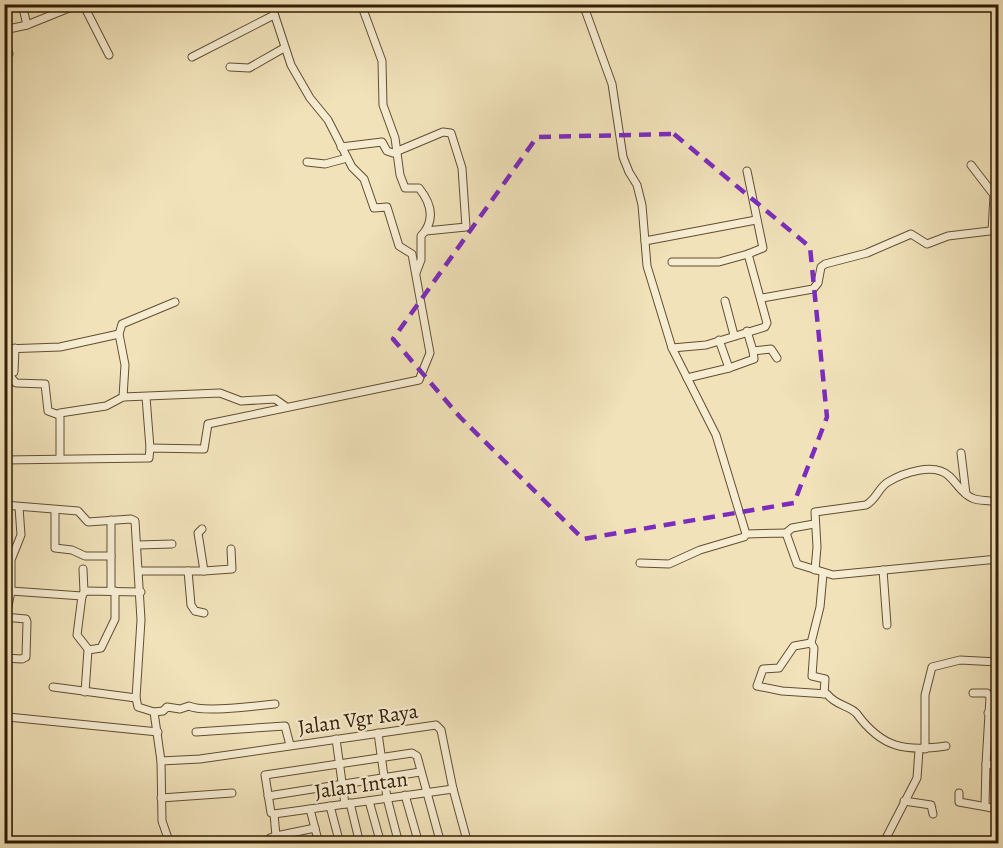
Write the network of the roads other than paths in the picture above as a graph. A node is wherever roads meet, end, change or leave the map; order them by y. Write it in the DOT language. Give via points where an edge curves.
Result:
graph roads {
  1 [pos="22,4"];
  2 [pos="81,4"];
  3 [pos="271,4"];
  4 [pos="361,4"];
  5 [pos="583,4"];
  6 [pos="274,15"];
  7 [pos="27,25"];
  8 [pos="4,31"];
  9 [pos="284,48"];
  10 [pos="109,55"];
  11 [pos="4,57"];
  12 [pos="192,57"];
  13 [pos="230,67"];
  14 [pos="341,147"];
  15 [pos="396,152"];
  16 [pos="347,158"];
  17 [pos="307,162"];
  18 [pos="971,165"];
  19 [pos="747,171"];
  20 [pos="756,220"];
  21 [pos="996,230"];
  22 [pos="426,231"];
  23 [pos="645,241"];
  24 [pos="748,254"];
  25 [pos="672,262"];
  26 [pos="416,274"];
  27 [pos="762,298"];
  28 [pos="725,301"];
  29 [pos="175,302"];
  30 [pos="747,332"];
  31 [pos="119,334"];
  32 [pos="734,335"];
  33 [pos="718,340"];
  34 [pos="15,348"];
  35 [pos="672,348"];
  36 [pos="4,349"];
  37 [pos="753,351"];
  38 [pos="777,358"];
  39 [pos="729,368"];
  40 [pos="7,375"];
  41 [pos="687,378"];
  42 [pos="123,397"];
  43 [pos="146,397"];
  44 [pos="285,406"];
  45 [pos="60,415"];
  46 [pos="150,448"];
  47 [pos="960,453"];
  48 [pos="60,458"];
  49 [pos="4,460"];
  50 [pos="966,494"];
  51 [pos="999,503"];
  52 [pos="4,505"];
  53 [pos="19,507"];
  54 [pos="55,510"];
  55 [pos="111,520"];
  56 [pos="814,524"];
  57 [pos="202,529"];
  58 [pos="786,533"];
  59 [pos="746,534"];
  60 [pos="172,544"];
  61 [pos="138,545"];
  62 [pos="231,549"];
  63 [pos="111,556"];
  64 [pos="999,559"];
  65 [pos="640,563"];
  66 [pos="83,569"];
  67 [pos="815,570"];
  68 [pos="883,570"];
  69 [pos="140,571"];
  70 [pos="188,571"];
  71 [pos="204,571"];
  72 [pos="823,574"];
  73 [pos="11,591"];
  74 [pos="113,591"];
  75 [pos="141,592"];
  76 [pos="83,594"];
  77 [pos="204,613"];
  78 [pos="5,617"];
  79 [pos="887,625"];
  80 [pos="812,643"];
  81 [pos="88,649"];
  82 [pos="4,658"];
  83 [pos="999,662"];
  84 [pos="54,687"];
  85 [pos="85,692"];
  86 [pos="973,693"];
  87 [pos="824,694"];
  88 [pos="136,698"];
  89 [pos="275,704"];
  90 [pos="154,712"];
  91 [pos="988,713"];
  92 [pos="999,715"];
  93 [pos="6,717"];
  94 [pos="158,732"];
  95 [pos="196,732"];
  96 [pos="378,733"];
  97 [pos="336,739"];
  98 [pos="290,745"];
  99 [pos="946,746"];
  100 [pos="922,749"];
  101 [pos="382,758"];
  102 [pos="161,761"];
  103 [pos="339,764"];
  104 [pos="986,764"];
  105 [pos="999,765"];
  106 [pos="420,772"];
  107 [pos="386,776"];
  108 [pos="342,786"];
  109 [pos="453,789"];
  110 [pos="426,792"];
  111 [pos="232,793"];
  112 [pos="959,793"];
  113 [pos="405,795"];
  114 [pos="268,796"];
  115 [pos="161,798"];
  116 [pos="387,798"];
  117 [pos="369,801"];
  118 [pos="904,801"];
  119 [pos="347,804"];
  120 [pos="330,806"];
  121 [pos="985,806"];
  122 [pos="310,809"];
  123 [pos="999,809"];
  124 [pos="274,814"];
  125 [pos="933,814"];
  126 [pos="315,828"];
  127 [pos="276,836"];
  128 [pos="8,843"];
  129 [pos="170,843"];
  130 [pos="270,843"];
  131 [pos="319,843"];
  132 [pos="340,843"];
  133 [pos="360,843"];
  134 [pos="381,843"];
  135 [pos="399,843"];
  136 [pos="419,843"];
  137 [pos="441,843"];
  138 [pos="468,843"];
  139 [pos="883,843"];
  1 -- 7 [label="street"];
  2 -- 7 [label="street"];
  2 -- 10 [label="street"];
  3 -- 6 [label="street"];
  4 -- 15 [label="street" via="382,62 383,105"];
  5 -- 23 [label="street" via="612,84 623,157 640,193"];
  6 -- 9 [label="street"];
  6 -- 12 [label="street"];
  7 -- 8 [label="street"];
  8 -- 11 [label="street" via="9,54"];
  9 -- 13 [label="street" via="249,68"];
  9 -- 14 [label="street"];
  14 -- 15 [label="street" via="382,141 387,151"];
  14 -- 16 [label="street"];
  15 -- 22 [label="street" via="405,188 419,188 429,201 431,215"];
  15 -- 22 [label="street" via="443,132 450,133 462,168 466,227"];
  16 -- 17 [label="street" via="325,164"];
  16 -- 26 [label="street" via="364,178 374,208 387,208 399,246 412,254"];
  18 -- 21 [label="street" via="994,195"];
  19 -- 20 [label="street"];
  20 -- 23 [label="street"];
  20 -- 24 [label="street" via="763,248"];
  21 -- 27 [label="street" via="948,236 927,244 915,235 907,235 867,253 825,264 813,289"];
  22 -- 26 [label="street"];
  23 -- 35 [label="street" via="647,266"];
  24 -- 25 [label="street" via="719,262"];
  24 -- 27 [label="street"];
  26 -- 44 [label="street" via="430,352 419,380"];
  27 -- 30 [label="street" via="767,323"];
  28 -- 32 [label="street"];
  29 -- 31 [label="street" via="125,322"];
  30 -- 32 [label="street"];
  30 -- 37 [label="street"];
  31 -- 34 [label="street" via="60,347"];
  31 -- 42 [label="street" via="125,365"];
  32 -- 33 [label="street"];
  33 -- 35 [label="street"];
  33 -- 39 [label="street"];
  34 -- 36 [label="street"];
  34 -- 40 [label="street" via="14,371"];
  35 -- 41 [label="street"];
  37 -- 38 [label="street" via="771,349"];
  37 -- 39 [label="street" via="754,359"];
  39 -- 41 [label="street"];
  40 -- 45 [label="street" via="16,383 45,384 48,411"];
  41 -- 59 [label="street" via="716,435"];
  42 -- 43 [label="street"];
  42 -- 45 [label="street" via="106,406"];
  43 -- 44 [label="street" via="220,393 241,401 275,399"];
  43 -- 46 [label="street"];
  44 -- 46 [label="street" via="208,424 204,449"];
  45 -- 48 [label="street"];
  46 -- 48 [label="street" via="149,458"];
  47 -- 50 [label="street"];
  48 -- 49 [label="street"];
  50 -- 51 [label="street"];
  50 -- 56 [label="street" via="943,471 931,468 885,483 866,505 816,511"];
  52 -- 53 [label="street"];
  53 -- 54 [label="street"];
  53 -- 73 [label="street" via="21,535 12,555"];
  54 -- 55 [label="street" via="78,512 88,522"];
  54 -- 63 [label="street" via="55,548 85,556"];
  55 -- 61 [label="street" via="135,521"];
  55 -- 63 [label="street"];
  56 -- 58 [label="street"];
  56 -- 67 [label="street" via="818,556"];
  57 -- 71 [label="street" via="198,533"];
  58 -- 59 [label="street"];
  58 -- 67 [label="street" via="795,562"];
  59 -- 65 [label="street" via="669,564"];
  60 -- 61 [label="street"];
  61 -- 69 [label="street"];
  62 -- 71 [label="street" via="232,569"];
  63 -- 74 [label="street"];
  64 -- 68 [label="street"];
  66 -- 76 [label="street"];
  67 -- 72 [label="street"];
  68 -- 72 [label="street"];
  68 -- 79 [label="street"];
  69 -- 70 [label="street"];
  69 -- 75 [label="street"];
  70 -- 71 [label="street"];
  70 -- 77 [label="street" via="191,605 195,611"];
  72 -- 80 [label="street"];
  73 -- 76 [label="street"];
  73 -- 78 [label="street"];
  74 -- 75 [label="street"];
  74 -- 76 [label="street"];
  74 -- 81 [label="street" via="115,619 101,648"];
  75 -- 88 [label="street"];
  76 -- 81 [label="street" via="77,637"];
  78 -- 82 [label="street" via="26,619 26,657"];
  80 -- 87 [label="street" via="812,676 825,679"];
  80 -- 87 [label="street" via="794,646 779,668 763,669 757,685"];
  81 -- 85 [label="street"];
  83 -- 100 [label="street" via="960,660 932,667 925,695"];
  84 -- 85 [label="street"];
  85 -- 88 [label="street"];
  86 -- 91 [label="street" via="989,696"];
  87 -- 100 [label="street" via="855,712 859,720 891,744"];
  88 -- 90 [label="street" via="138,707"];
  89 -- 90 [label="street" via="231,708 189,705"];
  90 -- 94 [label="street"];
  91 -- 92 [label="street"];
  91 -- 104 [label="street"];
  93 -- 94 [label="street"];
  93 -- 128 [label="street"];
  94 -- 102 [label="street"];
  95 -- 98 [label="street" via="285,726"];
  96 -- 97 [label="street, Jalan Vgr Raya"];
  96 -- 101 [label="street"];
  96 -- 109 [label="street, Jalan Vgr Raya" via="440,727"];
  97 -- 98 [label="street, Jalan Vgr Raya"];
  97 -- 103 [label="street"];
  98 -- 102 [label="street, Jalan Vgr Raya"];
  99 -- 100 [label="street"];
  100 -- 118 [label="street" via="917,778"];
  101 -- 103 [label="street"];
  101 -- 106 [label="street" via="408,753 417,756"];
  101 -- 107 [label="street"];
  102 -- 115 [label="street"];
  103 -- 108 [label="street"];
  103 -- 114 [label="street" via="265,775"];
  104 -- 105 [label="street"];
  104 -- 121 [label="street"];
  106 -- 107 [label="street"];
  106 -- 110 [label="street"];
  107 -- 108 [label="street"];
  107 -- 116 [label="street"];
  108 -- 114 [label="street"];
  108 -- 119 [label="street"];
  109 -- 110 [label="street, Jalan Intan"];
  109 -- 138 [label="street, Jalan Vgr Raya"];
  110 -- 113 [label="street, Jalan Intan"];
  110 -- 137 [label="street"];
  111 -- 115 [label="street"];
  112 -- 121 [label="street" via="959,802"];
  113 -- 116 [label="street, Jalan Intan"];
  113 -- 136 [label="street"];
  114 -- 124 [label="street"];
  115 -- 129 [label="street" via="162,826"];
  116 -- 117 [label="street, Jalan Intan"];
  116 -- 135 [label="street"];
  117 -- 119 [label="street, Jalan Intan"];
  117 -- 134 [label="street"];
  118 -- 125 [label="street" via="931,805"];
  118 -- 139 [label="street"];
  119 -- 120 [label="street, Jalan Intan"];
  119 -- 133 [label="street"];
  120 -- 122 [label="street, Jalan Intan"];
  120 -- 132 [label="street"];
  121 -- 123 [label="street"];
  122 -- 124 [label="street, Jalan Intan"];
  122 -- 126 [label="street"];
  124 -- 127 [label="street"];
  126 -- 127 [label="street"];
  126 -- 131 [label="street"];
  127 -- 130 [label="street" via="270,837"];
}
